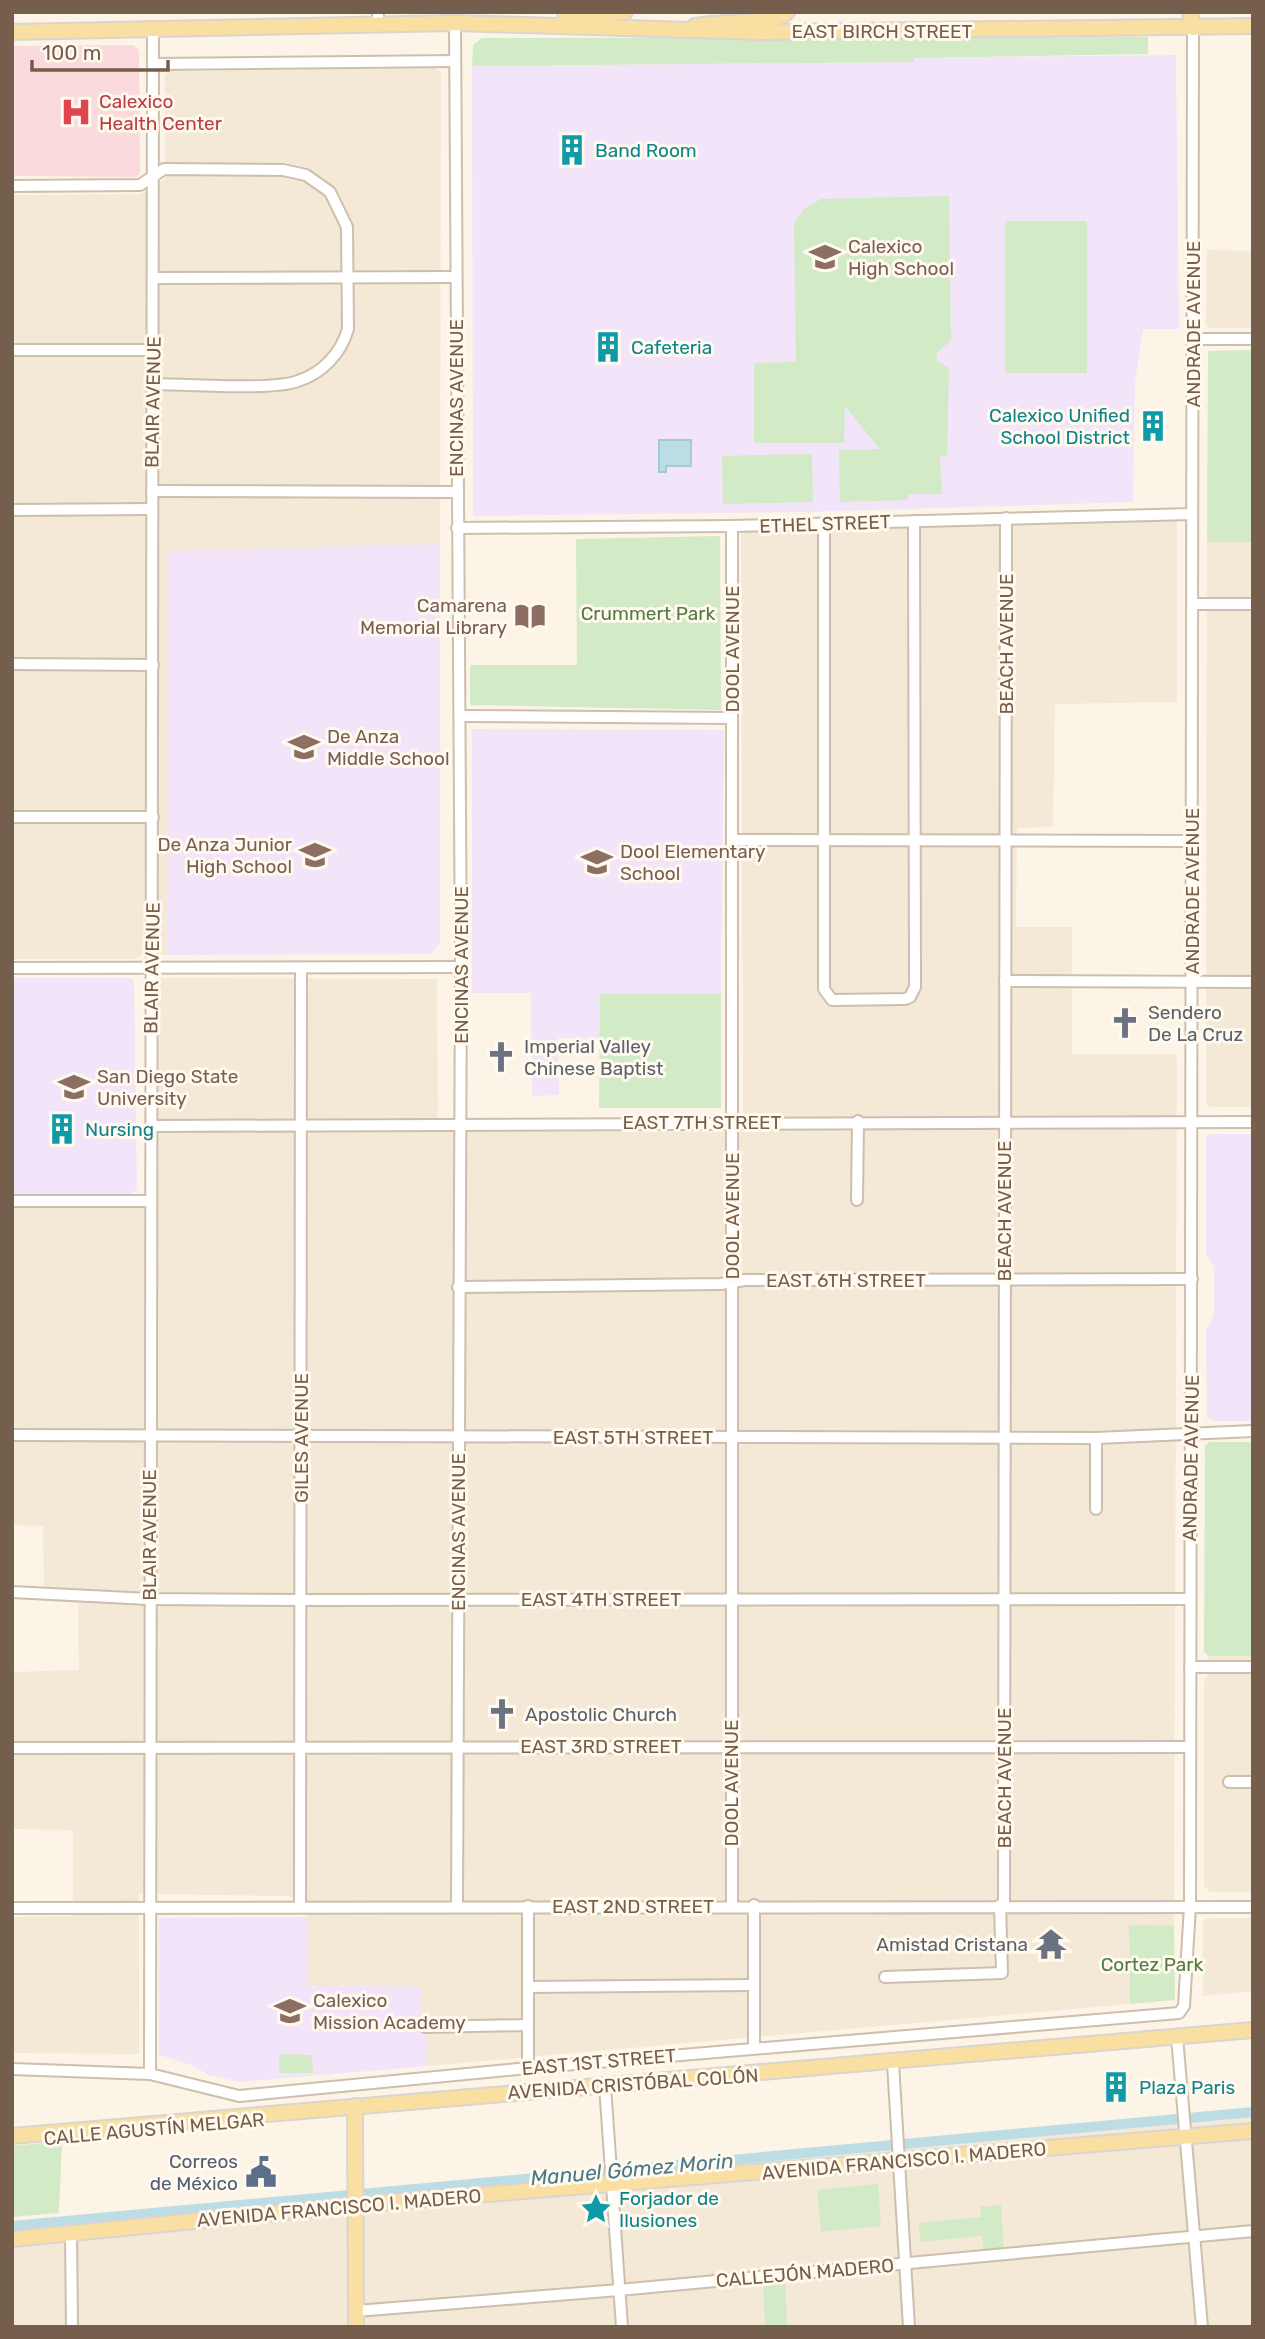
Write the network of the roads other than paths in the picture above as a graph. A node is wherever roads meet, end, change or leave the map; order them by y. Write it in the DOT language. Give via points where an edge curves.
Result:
graph roads {
  1 [pos="625,12"];
  2 [pos="787,12"];
  3 [pos="1190,12"];
  4 [pos="1197,12"];
  5 [pos="355,18"];
  6 [pos="378,18"];
  7 [pos="455,23"];
  8 [pos="511,23"];
  9 [pos="1253,26"];
  10 [pos="1194,28"];
  11 [pos="153,30"];
  12 [pos="673,31"];
  13 [pos="12,32"];
  14 [pos="455,61"];
  15 [pos="153,64"];
  16 [pos="153,176"];
  17 [pos="12,186"];
  18 [pos="456,277"];
  19 [pos="154,278"];
  20 [pos="348,278"];
  21 [pos="1253,339"];
  22 [pos="1194,340"];
  23 [pos="12,350"];
  24 [pos="154,350"];
  25 [pos="153,384"];
  26 [pos="152,491"];
  27 [pos="456,492"];
  28 [pos="152,509"];
  29 [pos="12,510"];
  30 [pos="1192,514"];
  31 [pos="1006,518"];
  32 [pos="914,521"];
  33 [pos="824,523"];
  34 [pos="732,527"];
  35 [pos="457,528"];
  36 [pos="1193,604"];
  37 [pos="1253,604"];
  38 [pos="12,664"];
  39 [pos="153,664"];
  40 [pos="461,716"];
  41 [pos="732,718"];
  42 [pos="12,817"];
  43 [pos="153,817"];
  44 [pos="732,840"];
  45 [pos="824,840"];
  46 [pos="913,840"];
  47 [pos="1006,841"];
  48 [pos="1192,841"];
  49 [pos="461,967"];
  50 [pos="12,968"];
  51 [pos="150,968"];
  52 [pos="301,968"];
  53 [pos="1005,981"];
  54 [pos="1192,982"];
  55 [pos="1253,982"];
  56 [pos="858,1121"];
  57 [pos="732,1122"];
  58 [pos="1004,1122"];
  59 [pos="1191,1122"];
  60 [pos="1253,1122"];
  61 [pos="459,1123"];
  62 [pos="302,1124"];
  63 [pos="151,1126"];
  64 [pos="857,1200"];
  65 [pos="12,1201"];
  66 [pos="151,1201"];
  67 [pos="1004,1279"];
  68 [pos="1192,1279"];
  69 [pos="732,1282"];
  70 [pos="458,1287"];
  71 [pos="1253,1431"];
  72 [pos="1191,1433"];
  73 [pos="12,1435"];
  74 [pos="301,1436"];
  75 [pos="149,1437"];
  76 [pos="458,1437"];
  77 [pos="731,1437"];
  78 [pos="1004,1438"];
  79 [pos="1096,1438"];
  80 [pos="1096,1509"];
  81 [pos="12,1592"];
  82 [pos="149,1598"];
  83 [pos="731,1598"];
  84 [pos="1004,1599"];
  85 [pos="1189,1599"];
  86 [pos="300,1600"];
  87 [pos="457,1600"];
  88 [pos="1190,1667"];
  89 [pos="1253,1667"];
  90 [pos="459,1746"];
  91 [pos="730,1746"];
  92 [pos="149,1747"];
  93 [pos="1190,1747"];
  94 [pos="12,1748"];
  95 [pos="300,1748"];
  96 [pos="1003,1748"];
  97 [pos="1229,1782"];
  98 [pos="1253,1782"];
  99 [pos="732,1905"];
  100 [pos="754,1905"];
  101 [pos="1002,1905"];
  102 [pos="457,1906"];
  103 [pos="528,1906"];
  104 [pos="1190,1906"];
  105 [pos="149,1907"];
  106 [pos="300,1907"];
  107 [pos="1253,1907"];
  108 [pos="12,1908"];
  109 [pos="885,1977"];
  110 [pos="753,1985"];
  111 [pos="528,1987"];
  112 [pos="1184,2006"];
  113 [pos="528,2025"];
  114 [pos="425,2027"];
  115 [pos="1253,2030"];
  116 [pos="1177,2037"];
  117 [pos="754,2048"];
  118 [pos="893,2063"];
  119 [pos="528,2068"];
  120 [pos="12,2069"];
  121 [pos="150,2074"];
  122 [pos="605,2086"];
  123 [pos="355,2106"];
  124 [pos="294,2111"];
  125 [pos="1253,2131"];
  126 [pos="12,2136"];
  127 [pos="1187,2137"];
  128 [pos="12,2142"];
  129 [pos="897,2161"];
  130 [pos="611,2185"];
  131 [pos="356,2206"];
  132 [pos="1253,2231"];
  133 [pos="71,2232"];
  134 [pos="1195,2236"];
  135 [pos="12,2239"];
  136 [pos="905,2264"];
  137 [pos="619,2290"];
  138 [pos="356,2311"];
  139 [pos="72,2327"];
  140 [pos="356,2327"];
  141 [pos="622,2327"];
  142 [pos="909,2327"];
  143 [pos="1202,2327"];
  1 -- 8 [label="main road, EAST BIRCH STREET"];
  2 -- 12 [label="main road" via="774,19 715,21"];
  3 -- 10 [label="main road"];
  4 -- 10 [label="main road"];
  5 -- 6 [label="main road, EAST BIRCH STREET"];
  5 -- 11 [label="main road, EAST BIRCH STREET"];
  6 -- 7 [label="main road, EAST BIRCH STREET"];
  7 -- 8 [label="main road, EAST BIRCH STREET"];
  7 -- 14 [label="street, ENCINAS AVENUE"];
  8 -- 12 [label="main road, EAST BIRCH STREET"];
  9 -- 10 [label="main road, EAST BIRCH STREET"];
  10 -- 12 [label="main road, EAST BIRCH STREET"];
  10 -- 22 [label="street, ANDRADE AVENUE"];
  11 -- 13 [label="main road, EAST BIRCH STREET"];
  11 -- 15 [label="street, BLAIR AVENUE"];
  14 -- 15 [label="street"];
  14 -- 18 [label="street, ENCINAS AVENUE"];
  15 -- 16 [label="street, BLAIR AVENUE"];
  16 -- 17 [label="street" via="141,185"];
  16 -- 19 [label="street, BLAIR AVENUE"];
  16 -- 20 [label="street" via="164,169 283,170 320,182 339,205 347,227"];
  18 -- 20 [label="street"];
  18 -- 27 [label="street, ENCINAS AVENUE"];
  19 -- 20 [label="street"];
  19 -- 24 [label="street, BLAIR AVENUE"];
  20 -- 25 [label="street" via="345,339 327,365 314,374 278,384"];
  21 -- 22 [label="street"];
  22 -- 30 [label="street, ANDRADE AVENUE"];
  23 -- 24 [label="street"];
  24 -- 25 [label="street, BLAIR AVENUE"];
  25 -- 26 [label="street, BLAIR AVENUE"];
  26 -- 27 [label="street"];
  26 -- 28 [label="street, BLAIR AVENUE"];
  27 -- 35 [label="street, ENCINAS AVENUE"];
  28 -- 29 [label="street"];
  28 -- 39 [label="street, BLAIR AVENUE"];
  30 -- 31 [label="street, ETHEL STREET"];
  30 -- 36 [label="street, ANDRADE AVENUE"];
  31 -- 32 [label="street, ETHEL STREET"];
  31 -- 47 [label="street, BEACH AVENUE"];
  32 -- 33 [label="street, ETHEL STREET"];
  32 -- 46 [label="street"];
  33 -- 34 [label="street, ETHEL STREET"];
  33 -- 45 [label="street"];
  34 -- 35 [label="street, ETHEL STREET"];
  34 -- 41 [label="street, DOOL AVENUE"];
  35 -- 40 [label="street, ENCINAS AVENUE"];
  36 -- 37 [label="street"];
  36 -- 48 [label="street, ANDRADE AVENUE"];
  38 -- 39 [label="street"];
  39 -- 43 [label="street, BLAIR AVENUE"];
  40 -- 41 [label="street"];
  40 -- 49 [label="street, ENCINAS AVENUE"];
  41 -- 44 [label="street, DOOL AVENUE"];
  42 -- 43 [label="street"];
  43 -- 51 [label="street, BLAIR AVENUE"];
  44 -- 45 [label="street"];
  44 -- 57 [label="street, DOOL AVENUE"];
  45 -- 46 [label="street"];
  45 -- 46 [label="street" via="824,989 832,1000 905,999 913,993"];
  46 -- 47 [label="street"];
  47 -- 48 [label="street"];
  47 -- 53 [label="street, BEACH AVENUE"];
  48 -- 54 [label="street, ANDRADE AVENUE"];
  49 -- 52 [label="street"];
  49 -- 61 [label="street, ENCINAS AVENUE"];
  50 -- 51 [label="street"];
  51 -- 52 [label="street"];
  51 -- 63 [label="street, BLAIR AVENUE"];
  52 -- 62 [label="street, GILES AVENUE"];
  53 -- 54 [label="street"];
  53 -- 58 [label="street, BEACH AVENUE"];
  54 -- 55 [label="street"];
  54 -- 59 [label="street, ANDRADE AVENUE"];
  56 -- 57 [label="street, EAST 7TH STREET"];
  56 -- 58 [label="street, EAST 7TH STREET"];
  56 -- 64 [label="street"];
  57 -- 61 [label="street, EAST 7TH STREET"];
  57 -- 69 [label="street, DOOL AVENUE"];
  58 -- 59 [label="street, EAST 7TH STREET"];
  58 -- 67 [label="street, BEACH AVENUE"];
  59 -- 60 [label="street, EAST 7TH STREET"];
  59 -- 68 [label="street, ANDRADE AVENUE"];
  61 -- 62 [label="street, EAST 7TH STREET"];
  61 -- 70 [label="street, ENCINAS AVENUE"];
  62 -- 63 [label="street, EAST 7TH STREET"];
  62 -- 74 [label="street, GILES AVENUE"];
  63 -- 66 [label="street, BLAIR AVENUE"];
  65 -- 66 [label="street"];
  66 -- 75 [label="street, BLAIR AVENUE"];
  67 -- 68 [label="street, EAST 6TH STREET"];
  67 -- 69 [label="street, EAST 6TH STREET"];
  67 -- 78 [label="street, BEACH AVENUE"];
  68 -- 72 [label="street, ANDRADE AVENUE"];
  69 -- 70 [label="street, EAST 6TH STREET"];
  69 -- 77 [label="street, DOOL AVENUE"];
  70 -- 76 [label="street, ENCINAS AVENUE"];
  71 -- 72 [label="street, EAST 5TH STREET"];
  72 -- 79 [label="street, EAST 5TH STREET"];
  72 -- 85 [label="street, ANDRADE AVENUE"];
  73 -- 75 [label="street, EAST 5TH STREET"];
  74 -- 75 [label="street, EAST 5TH STREET"];
  74 -- 76 [label="street, EAST 5TH STREET"];
  74 -- 86 [label="street, GILES AVENUE"];
  75 -- 82 [label="street, BLAIR AVENUE"];
  76 -- 77 [label="street, EAST 5TH STREET"];
  76 -- 87 [label="street, ENCINAS AVENUE"];
  77 -- 78 [label="street, EAST 5TH STREET"];
  77 -- 83 [label="street, DOOL AVENUE"];
  78 -- 79 [label="street, EAST 5TH STREET"];
  78 -- 84 [label="street, BEACH AVENUE"];
  79 -- 80 [label="street"];
  81 -- 82 [label="street, EAST 4TH STREET"];
  82 -- 86 [label="street, EAST 4TH STREET"];
  82 -- 92 [label="street, BLAIR AVENUE"];
  83 -- 84 [label="street, EAST 4TH STREET"];
  83 -- 87 [label="street, EAST 4TH STREET"];
  83 -- 91 [label="street, DOOL AVENUE"];
  84 -- 85 [label="street, EAST 4TH STREET"];
  84 -- 96 [label="street, BEACH AVENUE"];
  85 -- 88 [label="street, ANDRADE AVENUE"];
  86 -- 87 [label="street, EAST 4TH STREET"];
  86 -- 95 [label="street, GILES AVENUE"];
  87 -- 90 [label="street, ENCINAS AVENUE"];
  88 -- 89 [label="street"];
  88 -- 93 [label="street, ANDRADE AVENUE"];
  90 -- 91 [label="street, EAST 3RD STREET"];
  90 -- 95 [label="street, EAST 3RD STREET"];
  90 -- 102 [label="street, ENCINAS AVENUE"];
  91 -- 96 [label="street, EAST 3RD STREET"];
  91 -- 99 [label="street, DOOL AVENUE"];
  92 -- 94 [label="street, EAST 3RD STREET"];
  92 -- 95 [label="street, EAST 3RD STREET"];
  92 -- 105 [label="street, BLAIR AVENUE"];
  93 -- 96 [label="street, EAST 3RD STREET"];
  93 -- 104 [label="street, ANDRADE AVENUE"];
  95 -- 106 [label="street, GILES AVENUE"];
  96 -- 101 [label="street, BEACH AVENUE"];
  97 -- 98 [label="street"];
  99 -- 100 [label="street, EAST 2ND STREET"];
  99 -- 103 [label="street, EAST 2ND STREET"];
  100 -- 101 [label="street, EAST 2ND STREET"];
  100 -- 110 [label="street"];
  101 -- 104 [label="street, EAST 2ND STREET"];
  101 -- 109 [label="street, BEACH AVENUE" via="1002,1973"];
  102 -- 103 [label="street, EAST 2ND STREET"];
  102 -- 106 [label="street, EAST 2ND STREET"];
  103 -- 111 [label="street"];
  104 -- 107 [label="street, EAST 2ND STREET"];
  104 -- 112 [label="street, ANDRADE AVENUE"];
  105 -- 106 [label="street, EAST 2ND STREET"];
  105 -- 108 [label="street, EAST 2ND STREET"];
  105 -- 121 [label="street, BLAIR AVENUE"];
  110 -- 111 [label="street"];
  110 -- 117 [label="street"];
  111 -- 113 [label="street"];
  112 -- 117 [label="street, EAST 1ST STREET" via="1179,2013"];
  113 -- 114 [label="street"];
  113 -- 119 [label="street"];
  115 -- 116 [label="main road, AVENIDA CRISTÓBAL COLÓN"];
  116 -- 118 [label="main road, AVENIDA CRISTÓBAL COLÓN"];
  116 -- 127 [label="street"];
  117 -- 119 [label="street, EAST 1ST STREET"];
  118 -- 122 [label="main road, AVENIDA CRISTÓBAL COLÓN"];
  118 -- 129 [label="street"];
  119 -- 121 [label="street, EAST 1ST STREET" via="239,2096"];
  120 -- 121 [label="street, EAST 1ST STREET"];
  122 -- 123 [label="main road, AVENIDA CRISTÓBAL COLÓN"];
  122 -- 130 [label="street"];
  123 -- 124 [label="main road, AVENIDA CRISTÓBAL COLÓN"];
  123 -- 131 [label="main road"];
  124 -- 126 [label="main road, AVENIDA CRISTÓBAL COLÓN"];
  124 -- 128 [label="main road, CALLE AGUSTÍN MELGAR" via="274,2119"];
  125 -- 127 [label="main road, AVENIDA FRANCISCO I. MADERO"];
  127 -- 129 [label="main road, AVENIDA FRANCISCO I. MADERO"];
  127 -- 134 [label="street"];
  129 -- 130 [label="main road, AVENIDA FRANCISCO I. MADERO"];
  129 -- 136 [label="street"];
  130 -- 131 [label="main road, AVENIDA FRANCISCO I. MADERO"];
  130 -- 137 [label="street"];
  131 -- 133 [label="main road, AVENIDA FRANCISCO I. MADERO"];
  131 -- 138 [label="main road"];
  132 -- 134 [label="street, CALLEJÓN MADERO"];
  133 -- 135 [label="main road, AVENIDA FRANCISCO I. MADERO"];
  133 -- 139 [label="street"];
  134 -- 136 [label="street, CALLEJÓN MADERO"];
  134 -- 143 [label="street"];
  136 -- 137 [label="street, CALLEJÓN MADERO"];
  136 -- 142 [label="street"];
  137 -- 138 [label="street, CALLEJÓN MADERO"];
  137 -- 141 [label="street"];
  138 -- 140 [label="main road"];
}
